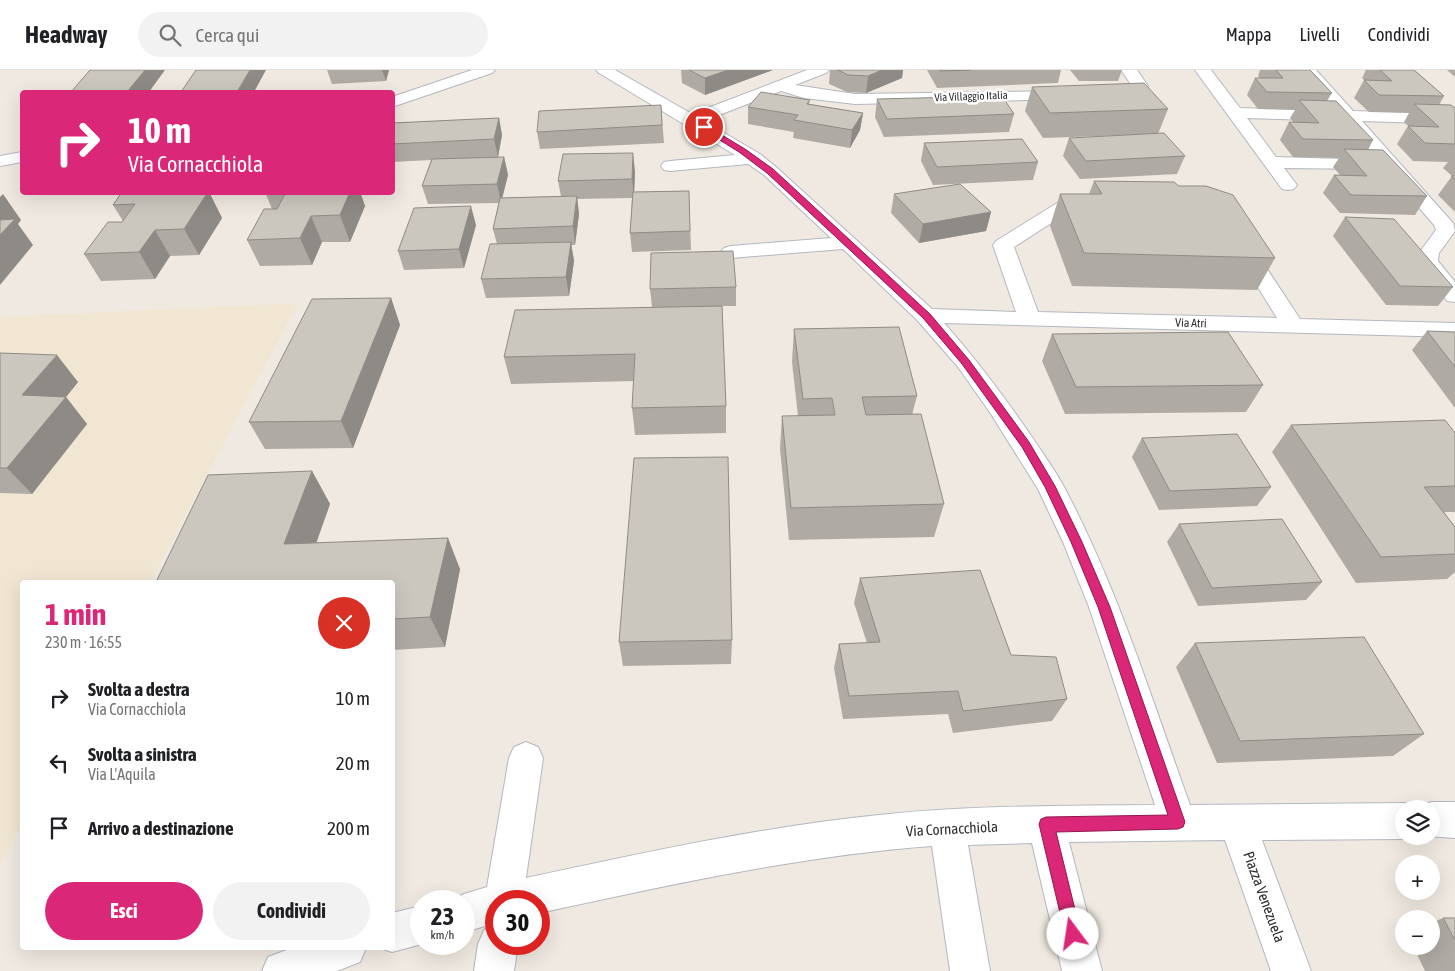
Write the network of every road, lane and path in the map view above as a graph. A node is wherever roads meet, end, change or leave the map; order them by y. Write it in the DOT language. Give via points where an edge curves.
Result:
graph roads {
  1 [pos="487,70"];
  2 [pos="604,70"];
  3 [pos="821,70"];
  4 [pos="1129,70"];
  5 [pos="1203,70"];
  6 [pos="1308,70"];
  7 [pos="780,86"];
  8 [pos="395,101"];
  9 [pos="1234,113"];
  10 [pos="1347,115"];
  11 [pos="1455,119"];
  12 [pos="692,120"];
  13 [pos="20,157"];
  14 [pos="754,158"];
  15 [pos="0,161"];
  16 [pos="1271,162"];
  17 [pos="1390,164"];
  18 [pos="670,166"];
  19 [pos="1288,185"];
  20 [pos="1106,202"];
  21 [pos="1234,234"];
  22 [pos="849,243"];
  23 [pos="731,252"];
  24 [pos="1455,296"];
  25 [pos="926,316"];
  26 [pos="1029,319"];
  27 [pos="1293,326"];
  28 [pos="1455,330"];
  29 [pos="526,758"];
  30 [pos="1395,820"];
  31 [pos="1440,820"];
  32 [pos="1455,820"];
  33 [pos="1178,822"];
  34 [pos="1237,822"];
  35 [pos="1046,824"];
  36 [pos="946,827"];
  37 [pos="508,890"];
  38 [pos="550,892"];
  39 [pos="410,928"];
  40 [pos="395,932"];
  41 [pos="340,950"];
  42 [pos="496,955"];
  43 [pos="282,971"];
  44 [pos="494,971"];
  45 [pos="970,971"];
  46 [pos="1082,971"];
  47 [pos="1291,971"];
  1 -- 8 [label="street"];
  2 -- 12 [label="street"];
  3 -- 7 [label="street"];
  4 -- 7 [label="street, Via Villaggio Italia" via="1140,86 1139,90 855,99 804,93"];
  5 -- 9 [label="street"];
  6 -- 10 [label="street"];
  7 -- 12 [label="street"];
  9 -- 10 [label="street"];
  9 -- 16 [label="street"];
  10 -- 11 [label="street"];
  10 -- 17 [label="street"];
  12 -- 14 [label="street"];
  13 -- 15 [label="street"];
  14 -- 18 [label="street"];
  14 -- 22 [label="street"];
  16 -- 17 [label="street"];
  16 -- 19 [label="street"];
  17 -- 24 [label="street" via="1445,226 1428,253 1428,262"];
  20 -- 26 [label="street" via="1069,204 1003,245"];
  21 -- 27 [label="street"];
  22 -- 23 [label="street"];
  22 -- 25 [label="street"];
  25 -- 26 [label="street, Via Atri"];
  25 -- 33 [label="street" via="1000,408 1050,486 1104,607"];
  26 -- 27 [label="street, Via Atri"];
  27 -- 28 [label="street, Via Atri"];
  29 -- 37 [label="street"];
  30 -- 34 [label="street, Via Cornacchiola"];
  31 -- 32 [label="street"];
  33 -- 34 [label="street, Via Cornacchiola"];
  33 -- 35 [label="street, Via Cornacchiola"];
  34 -- 47 [label="street, Piazza Venezuela"];
  35 -- 36 [label="street, Via Cornacchiola"];
  35 -- 46 [label="street"];
  36 -- 38 [label="street, Via Cornacchiola" via="806,843"];
  36 -- 45 [label="street"];
  39 -- 40 [label="street"];
  41 -- 43 [label="street"];
  42 -- 44 [label="street"];
}
